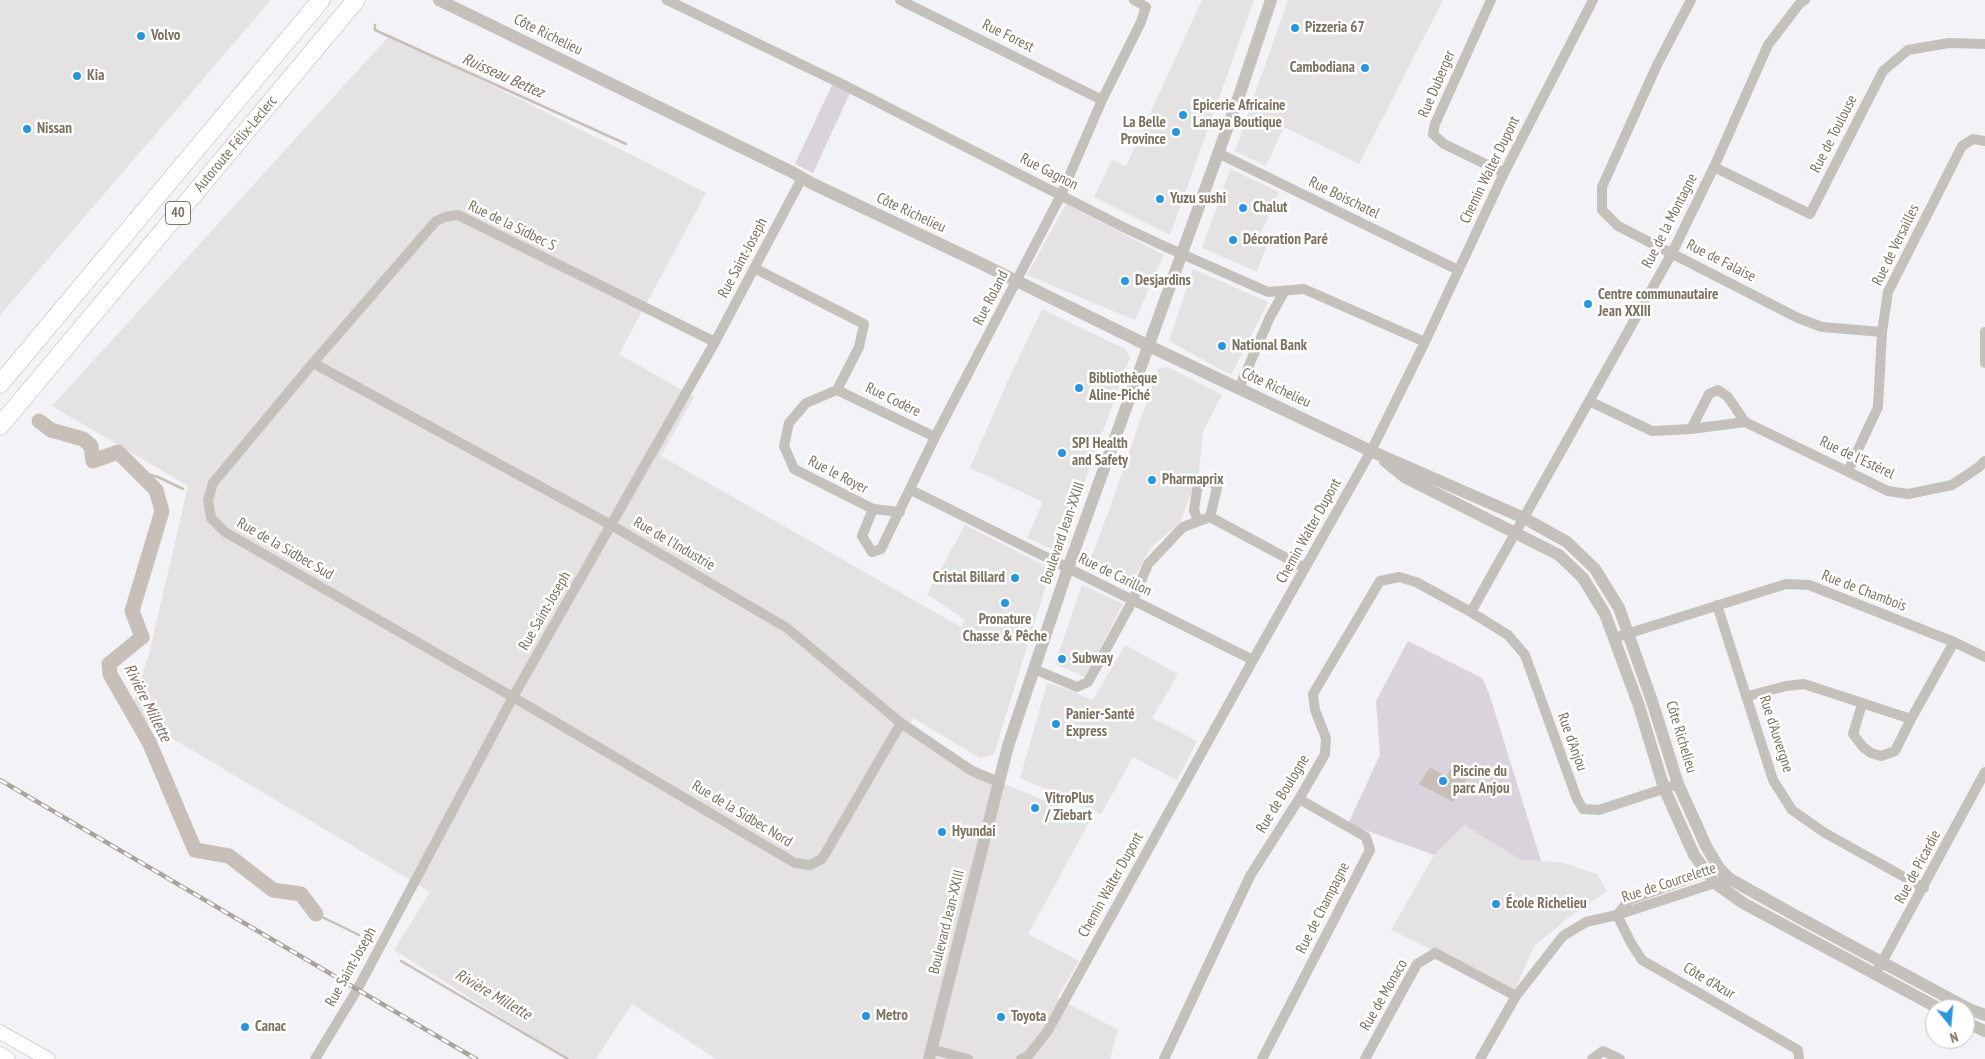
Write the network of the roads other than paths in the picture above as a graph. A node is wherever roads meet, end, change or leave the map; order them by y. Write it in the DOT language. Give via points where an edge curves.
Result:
graph roads {
  1 [pos="322,0"];
  2 [pos="356,0"];
  3 [pos="439,0"];
  4 [pos="667,0"];
  5 [pos="900,0"];
  6 [pos="1134,0"];
  7 [pos="1271,0"];
  8 [pos="1491,0"];
  9 [pos="1593,0"];
  10 [pos="1691,0"];
  11 [pos="1805,0"];
  12 [pos="1985,44"];
  13 [pos="1102,100"];
  14 [pos="1985,141"];
  15 [pos="1218,153"];
  16 [pos="1714,167"];
  17 [pos="1504,173"];
  18 [pos="802,178"];
  19 [pos="1061,195"];
  20 [pos="1672,253"];
  21 [pos="1181,254"];
  22 [pos="754,268"];
  23 [pos="1458,270"];
  24 [pos="1017,281"];
  25 [pos="1284,292"];
  26 [pos="1882,332"];
  27 [pos="1985,332"];
  28 [pos="715,342"];
  29 [pos="1425,342"];
  30 [pos="1149,346"];
  31 [pos="312,363"];
  32 [pos="1985,364"];
  33 [pos="0,384"];
  34 [pos="1239,388"];
  35 [pos="837,390"];
  36 [pos="1590,401"];
  37 [pos="1745,422"];
  38 [pos="0,426"];
  39 [pos="1691,429"];
  40 [pos="936,438"];
  41 [pos="1371,451"];
  42 [pos="1985,461"];
  43 [pos="1848,472"];
  44 [pos="911,490"];
  45 [pos="873,509"];
  46 [pos="900,512"];
  47 [pos="1210,517"];
  48 [pos="1524,518"];
  49 [pos="1198,521"];
  50 [pos="611,525"];
  51 [pos="1516,532"];
  52 [pos="1068,568"];
  53 [pos="1305,568"];
  54 [pos="1133,600"];
  55 [pos="1717,605"];
  56 [pos="1471,612"];
  57 [pos="1628,634"];
  58 [pos="1614,638"];
  59 [pos="1954,642"];
  60 [pos="1985,657"];
  61 [pos="1253,660"];
  62 [pos="1034,669"];
  63 [pos="1748,696"];
  64 [pos="513,697"];
  65 [pos="1862,704"];
  66 [pos="1911,719"];
  67 [pos="901,723"];
  68 [pos="1985,772"];
  69 [pos="999,782"];
  70 [pos="1678,784"];
  71 [pos="1664,788"];
  72 [pos="1299,799"];
  73 [pos="1719,868"];
  74 [pos="1706,873"];
  75 [pos="1730,879"];
  76 [pos="1716,883"];
  77 [pos="1924,888"];
  78 [pos="1617,915"];
  79 [pos="1882,962"];
  80 [pos="1875,975"];
  81 [pos="1516,996"];
  82 [pos="1925,1001"];
  83 [pos="1985,1015"];
  84 [pos="0,1032"];
  85 [pos="0,1054"];
  86 [pos="930,1054"];
  87 [pos="8,1059"];
  88 [pos="48,1059"];
  89 [pos="315,1059"];
  90 [pos="968,1059"];
  91 [pos="1021,1059"];
  92 [pos="1164,1059"];
  93 [pos="1262,1059"];
  94 [pos="1364,1059"];
  95 [pos="1480,1059"];
  96 [pos="1592,1059"];
  97 [pos="1620,1059"];
  98 [pos="1799,1059"];
  1 -- 33 [label="highway, Autoroute Félix-Leclerc / 40"];
  2 -- 38 [label="highway, Autoroute Félix-Leclerc / 40"];
  3 -- 18 [label="street, Côte Richelieu"];
  4 -- 19 [label="street, Rue Gagnon"];
  5 -- 13 [label="street, Rue Forest"];
  6 -- 13 [label="street, Rue Roland" via="1146,7"];
  7 -- 15 [label="street, Boulevard Jean-XXIII"];
  8 -- 17 [label="street, Rue Duberger" via="1435,124 1434,134 1444,144"];
  9 -- 17 [label="street, Chemin Walter Dupont"];
  10 -- 20 [label="street, Rue de Falaise" via="1656,65 1602,187 1602,210 1618,226"];
  11 -- 16 [label="street, Rue de la Montagne" via="1768,45"];
  12 -- 16 [label="street, Rue de Toulouse" via="1950,43 1908,50 1883,71 1810,214"];
  13 -- 19 [label="street, Rue Roland"];
  14 -- 26 [label="street, Rue de Versailles" via="1973,139 1962,146 1888,292"];
  15 -- 21 [label="street, Boulevard Jean-XXIII"];
  15 -- 23 [label="street, Rue Boischatel"];
  16 -- 20 [label="street, Rue de la Montagne"];
  17 -- 23 [label="street, Chemin Walter Dupont"];
  18 -- 22 [label="street, Rue Saint-Joseph"];
  18 -- 24 [label="street, Côte Richelieu"];
  19 -- 21 [label="street, Rue Gagnon"];
  19 -- 24 [label="street, Rue Roland"];
  20 -- 26 [label="street, Rue de Falaise" via="1798,318 1822,327"];
  20 -- 36 [label="street, Rue de la Montagne"];
  21 -- 25 [label="street, Rue Gagnon" via="1268,292"];
  21 -- 30 [label="street, Boulevard Jean-XXIII"];
  22 -- 28 [label="street, Rue Saint-Joseph"];
  22 -- 35 [label="street" via="864,324 859,347"];
  23 -- 29 [label="street, Chemin Walter Dupont"];
  24 -- 30 [label="street, Côte Richelieu"];
  24 -- 40 [label="street, Rue Roland"];
  25 -- 29 [label="street, Rue Gagnon" via="1304,289"];
  25 -- 34 [label="street"];
  26 -- 43 [label="street, Rue de Versailles" via="1878,407"];
  27 -- 32 [label="street"];
  28 -- 31 [label="street, Rue de la Sidbec S" via="458,215 436,221"];
  28 -- 50 [label="street, Rue Saint-Joseph"];
  29 -- 41 [label="street, Chemin Walter Dupont"];
  30 -- 34 [label="street, Côte Richelieu"];
  30 -- 52 [label="street, Boulevard Jean-XXIII"];
  31 -- 50 [label="street, Rue de l'Industrie"];
  31 -- 64 [label="street, Rue de la Sidbec Sud" via="213,483 208,500 211,518 225,532"];
  34 -- 41 [label="street, Côte Richelieu"];
  35 -- 40 [label="street, Rue Codère"];
  35 -- 45 [label="street, Rue le Royer" via="806,403 790,423 784,446 794,468"];
  36 -- 39 [label="street" via="1652,431"];
  36 -- 48 [label="street, Rue de la Montagne"];
  37 -- 39 [label="street"];
  37 -- 39 [label="street, Rue de l'Estérel" via="1728,397 1718,390 1709,394"];
  37 -- 43 [label="street, Rue de l'Estérel"];
  40 -- 44 [label="street, Rue Roland"];
  41 -- 48 [label="street, Côte Richelieu"];
  41 -- 51 [label="street, Côte Richelieu" via="1406,478"];
  41 -- 53 [label="street, Chemin Walter Dupont"];
  42 -- 43 [label="street, Rue de l'Estérel" via="1952,485 1908,494 1888,491"];
  44 -- 46 [label="street, Rue Roland"];
  44 -- 52 [label="street, Rue de Carillon"];
  45 -- 46 [label="street, Rue le Royer"];
  45 -- 46 [label="street, Rue Roland" via="862,536 872,552 881,549"];
  47 -- 49 [label="street"];
  47 -- 49 [label="street" via="1217,488 1212,480 1204,480 1197,490 1194,510"];
  47 -- 53 [label="street"];
  48 -- 51 [label="street, Rue de la Montagne"];
  48 -- 57 [label="street, Côte Richelieu" via="1567,542 1595,569 1618,608"];
  49 -- 54 [label="street" via="1183,527 1148,564"];
  50 -- 64 [label="street, Rue Saint-Joseph"];
  50 -- 67 [label="street, Rue de l'Industrie" via="787,628"];
  51 -- 56 [label="street, Rue de la Montagne"];
  51 -- 58 [label="street, Côte Richelieu" via="1559,555 1578,572 1606,614"];
  52 -- 54 [label="street, Rue de Carillon"];
  52 -- 62 [label="street, Boulevard Jean-XXIII"];
  53 -- 61 [label="street, Chemin Walter Dupont"];
  54 -- 61 [label="street, Rue de Carillon"];
  54 -- 62 [label="street" via="1088,682 1076,687"];
  55 -- 57 [label="street, Rue de Chambois"];
  55 -- 59 [label="street, Rue de Chambois" via="1786,584 1808,585"];
  55 -- 63 [label="street, Rue d'Auvergne"];
  56 -- 71 [label="street, Rue d'Anjou" via="1508,635 1525,655 1583,810 1599,810"];
  56 -- 72 [label="street, Rue de Boulogne" via="1416,582 1399,577 1380,581 1313,694 1315,710 1326,738 1325,754"];
  57 -- 58 [label="street, Rue de Chambois"];
  57 -- 70 [label="street, Côte Richelieu"];
  58 -- 71 [label="street, Côte Richelieu"];
  59 -- 60 [label="street, Rue de Chambois"];
  59 -- 66 [label="street"];
  61 -- 91 [label="street, Chemin Walter Dupont" via="1047,1032 1027,1057"];
  62 -- 69 [label="street, Boulevard Jean-XXIII"];
  63 -- 65 [label="street" via="1804,684"];
  63 -- 77 [label="street, Rue d'Auvergne" via="1773,780 1792,810 1825,834"];
  64 -- 67 [label="street, Rue de la Sidbec Nord" via="795,863 810,865 822,859"];
  64 -- 89 [label="street, Rue Saint-Joseph" via="357,990"];
  65 -- 66 [label="street"];
  65 -- 66 [label="street" via="1854,734 1863,747 1881,756 1896,751"];
  67 -- 69 [label="street, Rue de l'Industrie" via="972,771"];
  68 -- 77 [label="street, Rue de Picardie"];
  69 -- 86 [label="street, Boulevard Jean-XXIII"];
  70 -- 71 [label="street, Rue d'Anjou"];
  70 -- 73 [label="street, Côte Richelieu"];
  71 -- 74 [label="street, Côte Richelieu" via="1694,855"];
  72 -- 92 [label="street, Rue de Boulogne" via="1250,876"];
  72 -- 93 [label="street, Rue de Champagne" via="1366,837 1370,850"];
  73 -- 74 [label="street, Rue de Courcelette"];
  73 -- 75 [label="street, Côte Richelieu"];
  74 -- 76 [label="street, Côte Richelieu"];
  74 -- 78 [label="street, Rue de Courcelette" via="1628,900"];
  75 -- 76 [label="street, Rue de Courcelette"];
  75 -- 79 [label="street, Côte Richelieu"];
  76 -- 78 [label="street, Rue de Courcelette"];
  76 -- 80 [label="street, Côte Richelieu" via="1743,903"];
  77 -- 79 [label="street, Rue de Picardie"];
  78 -- 81 [label="street, Rue de Courcelette" via="1586,922 1563,936"];
  78 -- 98 [label="street, Côte d'Azur" via="1642,960 1798,1050"];
  79 -- 80 [label="street, Rue de Picardie"];
  79 -- 83 [label="street, Côte Richelieu"];
  80 -- 82 [label="street, Côte Richelieu"];
  81 -- 94 [label="street, Rue de Monaco" via="1435,953 1417,964"];
  81 -- 95 [label="street, Rue de Courcelette"];
  84 -- 88 [label="main road"];
  85 -- 87 [label="main road"];
  86 -- 90 [label="street"];
  96 -- 97 [label="street" via="1604,1051"];
}
